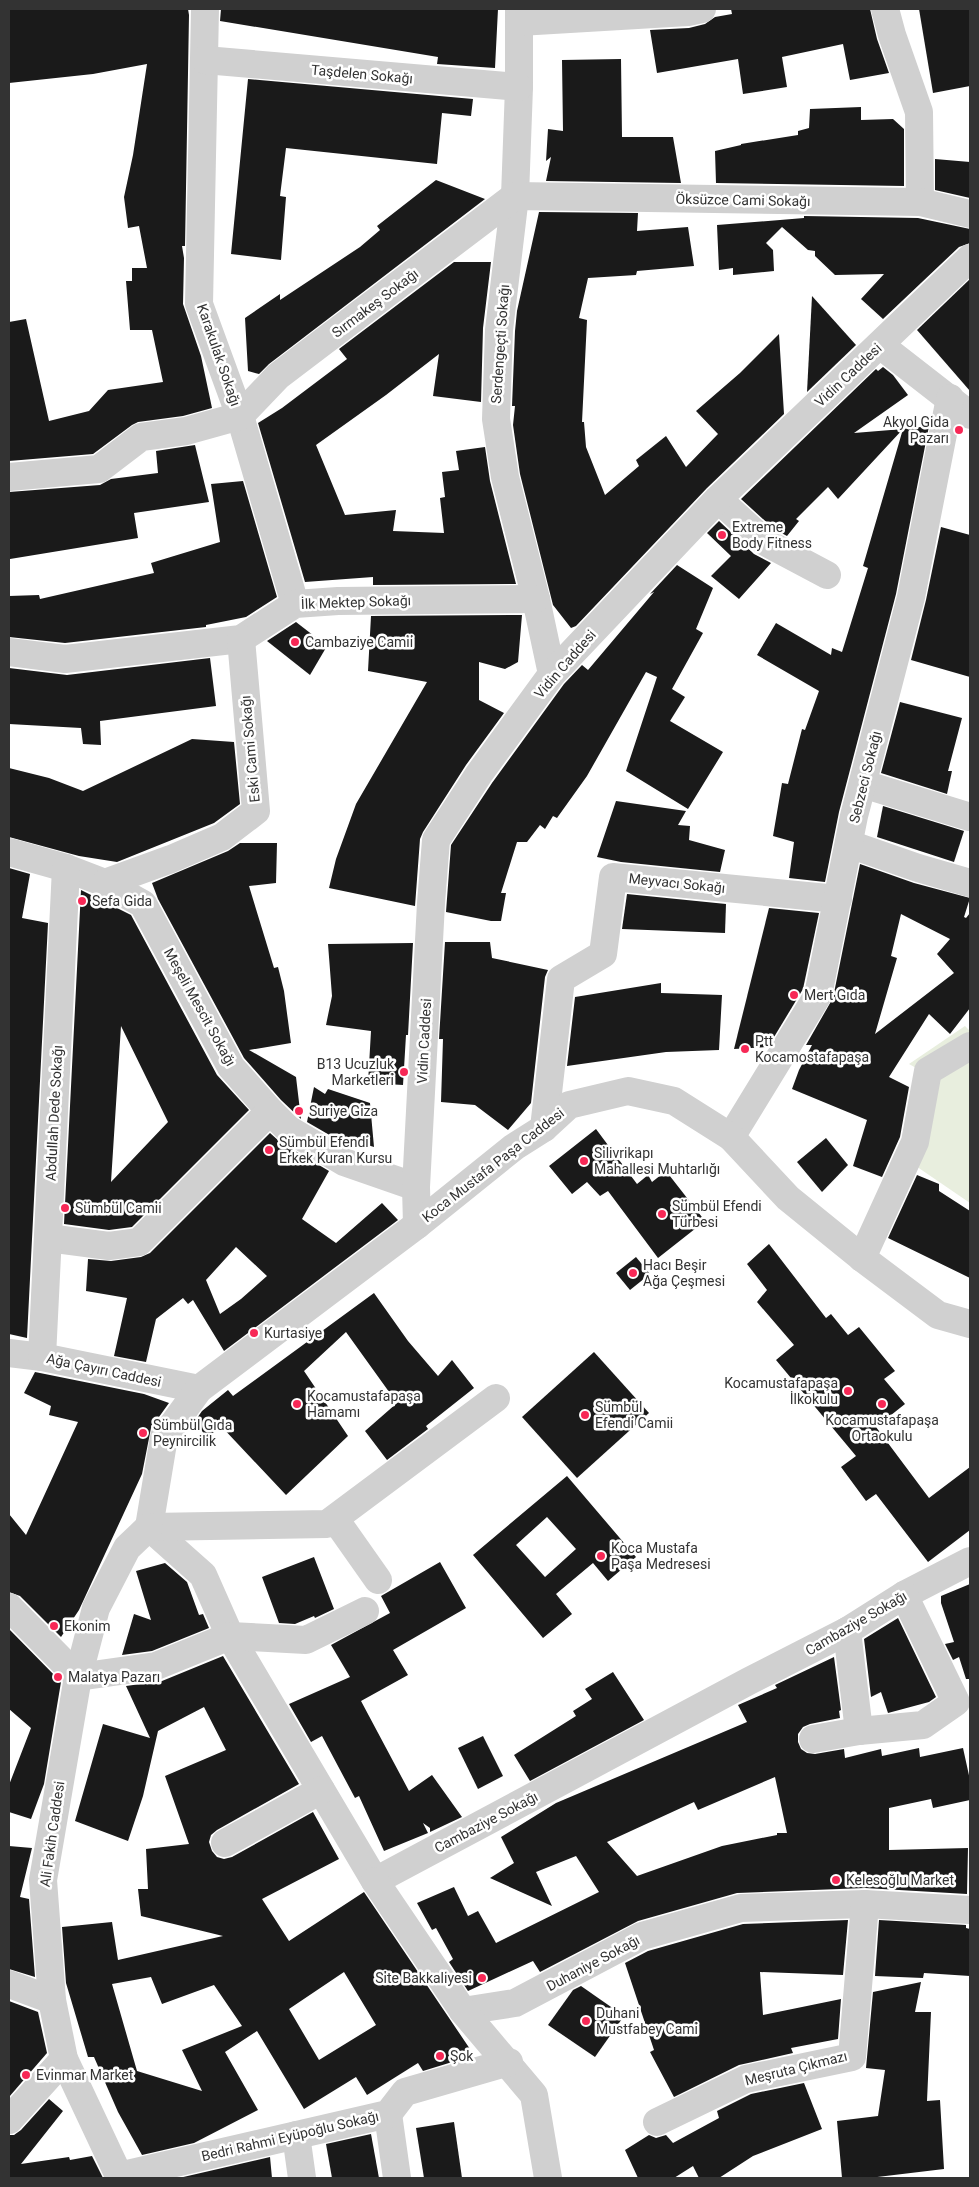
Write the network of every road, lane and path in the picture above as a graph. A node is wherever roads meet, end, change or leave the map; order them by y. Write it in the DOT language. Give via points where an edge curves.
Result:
graph roads {
  1 [pos="206,9"];
  2 [pos="702,9"];
  3 [pos="885,9"];
  4 [pos="519,16"];
  5 [pos="205,60"];
  6 [pos="519,87"];
  7 [pos="515,196"];
  8 [pos="920,202"];
  9 [pos="970,214"];
  10 [pos="970,258"];
  11 [pos="880,345"];
  12 [pos="950,398"];
  13 [pos="970,415"];
  14 [pos="240,416"];
  15 [pos="9,478"];
  16 [pos="718,499"];
  17 [pos="827,575"];
  18 [pos="536,599"];
  19 [pos="295,604"];
  20 [pos="240,639"];
  21 [pos="9,652"];
  22 [pos="552,674"];
  23 [pos="863,784"];
  24 [pos="970,817"];
  25 [pos="849,844"];
  26 [pos="9,852"];
  27 [pos="66,868"];
  28 [pos="104,883"];
  29 [pos="970,883"];
  30 [pos="838,899"];
  31 [pos="970,1046"];
  32 [pos="270,1111"];
  33 [pos="544,1128"];
  34 [pos="731,1136"];
  35 [pos="416,1187"];
  36 [pos="417,1225"];
  37 [pos="48,1238"];
  38 [pos="862,1258"];
  39 [pos="970,1324"];
  40 [pos="9,1353"];
  41 [pos="42,1357"];
  42 [pos="199,1389"];
  43 [pos="496,1398"];
  44 [pos="331,1522"];
  45 [pos="149,1527"];
  46 [pos="970,1561"];
  47 [pos="378,1580"];
  48 [pos="904,1594"];
  49 [pos="9,1607"];
  50 [pos="365,1611"];
  51 [pos="847,1631"];
  52 [pos="230,1636"];
  53 [pos="78,1677"];
  54 [pos="859,1731"];
  55 [pos="813,1739"];
  56 [pos="321,1790"];
  57 [pos="225,1843"];
  58 [pos="375,1881"];
  59 [pos="865,1904"];
  60 [pos="970,1910"];
  61 [pos="9,1984"];
  62 [pos="52,2000"];
  63 [pos="463,2011"];
  64 [pos="64,2058"];
  65 [pos="509,2062"];
  66 [pos="388,2114"];
  67 [pos="9,2120"];
  68 [pos="657,2122"];
  69 [pos="296,2135"];
  70 [pos="120,2177"];
  71 [pos="302,2178"];
  72 [pos="397,2178"];
  73 [pos="548,2178"];
  1 -- 5 [label="street, Karakulak Sokağı"];
  2 -- 4 [label="street"];
  3 -- 8 [label="street" via="919,112"];
  4 -- 6 [label="street, Serdengeçti Sokağı"];
  5 -- 6 [label="street, Taşdelen Sokağı"];
  5 -- 14 [label="street, Karakulak Sokağı" via="198,304"];
  6 -- 7 [label="street, Serdengeçti Sokağı"];
  7 -- 8 [label="street, Öksüzce Cami Sokağı"];
  7 -- 14 [label="street, Sırmakeş Sokağı" via="278,376"];
  7 -- 18 [label="street, Serdengeçti Sokağı" via="498,330 496,419 505,476"];
  8 -- 9 [label="street, Öksüzce Cami Sokağı"];
  10 -- 11 [label="street, Vidin Caddesi"];
  11 -- 12 [label="street"];
  11 -- 16 [label="street, Vidin Caddesi"];
  12 -- 13 [label="street"];
  12 -- 23 [label="street, Sebzeci Sokağı" via="911,597"];
  14 -- 15 [label="street" via="186,431 141,437 99,469"];
  14 -- 19 [label="street, Karakulak Sokağı"];
  16 -- 17 [label="street" via="765,542"];
  16 -- 22 [label="street, Vidin Caddesi"];
  18 -- 19 [label="street, İlk Mektep Sokağı"];
  18 -- 22 [label="street, Serdengeçti Sokağı"];
  19 -- 20 [label="street, İlk Mektep Sokağı"];
  20 -- 21 [label="street, İlk Mektep Sokağı" via="65,659"];
  20 -- 28 [label="street, Eski Cami Sokağı" via="256,811 222,837"];
  22 -- 35 [label="street, Vidin Caddesi" via="479,774 436,840"];
  23 -- 24 [label="street"];
  23 -- 25 [label="street, Sebzeci Sokağı"];
  25 -- 29 [label="street"];
  25 -- 30 [label="street, Sebzeci Sokağı"];
  26 -- 27 [label="street, Meşeli Mescit Sokağı"];
  27 -- 28 [label="street, Meşeli Mescit Sokağı"];
  27 -- 37 [label="street, Abdullah Dede Sokağı"];
  28 -- 32 [label="street, Meşeli Mescit Sokağı" via="144,904 231,1067"];
  30 -- 33 [label="street, Meyvacı Sokağı" via="612,877 604,954 561,979"];
  30 -- 34 [label="street, Sebzeci Sokağı" via="818,995"];
  31 -- 38 [label="street" via="928,1071 914,1142"];
  32 -- 35 [label="street, Meşeli Mescit Sokağı" via="288,1128 344,1162"];
  32 -- 37 [label="street" via="139,1242 109,1246"];
  33 -- 34 [label="street, Koca Mustafa Paşa Caddesi" via="569,1105 628,1092 674,1102"];
  33 -- 36 [label="street, Koca Mustafa Paşa Caddesi" via="514,1147"];
  34 -- 38 [label="street, Koca Mustafa Paşa Caddesi" via="788,1198"];
  35 -- 36 [label="street, Vidin Caddesi"];
  36 -- 42 [label="street, Koca Mustafa Paşa Caddesi"];
  37 -- 41 [label="street, Abdullah Dede Sokağı"];
  38 -- 39 [label="street, Koca Mustafa Paşa Caddesi" via="938,1314"];
  40 -- 41 [label="street, Ağa Çayırı Caddesi"];
  41 -- 42 [label="street, Ağa Çayırı Caddesi"];
  42 -- 45 [label="street, Koca Mustafa Paşa Caddesi" via="164,1437"];
  43 -- 44 [label="street"];
  44 -- 45 [label="street"];
  44 -- 47 [label="street"];
  45 -- 52 [label="street" via="203,1575"];
  45 -- 53 [label="street, Ali Fakih Caddesi" via="127,1548 96,1608"];
  46 -- 48 [label="street, Cambaziye Sokağı"];
  48 -- 51 [label="street, Cambaziye Sokağı"];
  48 -- 54 [label="street" via="956,1702 923,1725"];
  49 -- 53 [label="street"];
  50 -- 52 [label="street" via="306,1640"];
  51 -- 54 [label="street"];
  51 -- 58 [label="street, Cambaziye Sokağı"];
  52 -- 53 [label="street" via="156,1666"];
  52 -- 56 [label="street"];
  53 -- 62 [label="street, Ali Fakih Caddesi" via="43,1880"];
  54 -- 55 [label="street"];
  56 -- 57 [label="street"];
  56 -- 58 [label="street"];
  58 -- 63 [label="street"];
  59 -- 60 [label="street, Duhaniye Sokağı"];
  59 -- 63 [label="street, Duhaniye Sokağı" via="740,1908 642,1936 516,2003"];
  59 -- 68 [label="street, Meşruta Çıkmazı" via="852,2057 746,2079"];
  61 -- 62 [label="street"];
  62 -- 64 [label="street, Ali Fakih Caddesi"];
  63 -- 65 [label="street"];
  64 -- 67 [label="street"];
  64 -- 70 [label="street, Ali Fakih Caddesi"];
  65 -- 66 [label="street, Bedri Rahmi Eyüpoğlu Sokağı" via="406,2092"];
  65 -- 73 [label="street" via="534,2094"];
  66 -- 69 [label="street, Bedri Rahmi Eyüpoğlu Sokağı"];
  66 -- 72 [label="street"];
  69 -- 70 [label="street, Bedri Rahmi Eyüpoğlu Sokağı"];
  69 -- 71 [label="street"];
}
